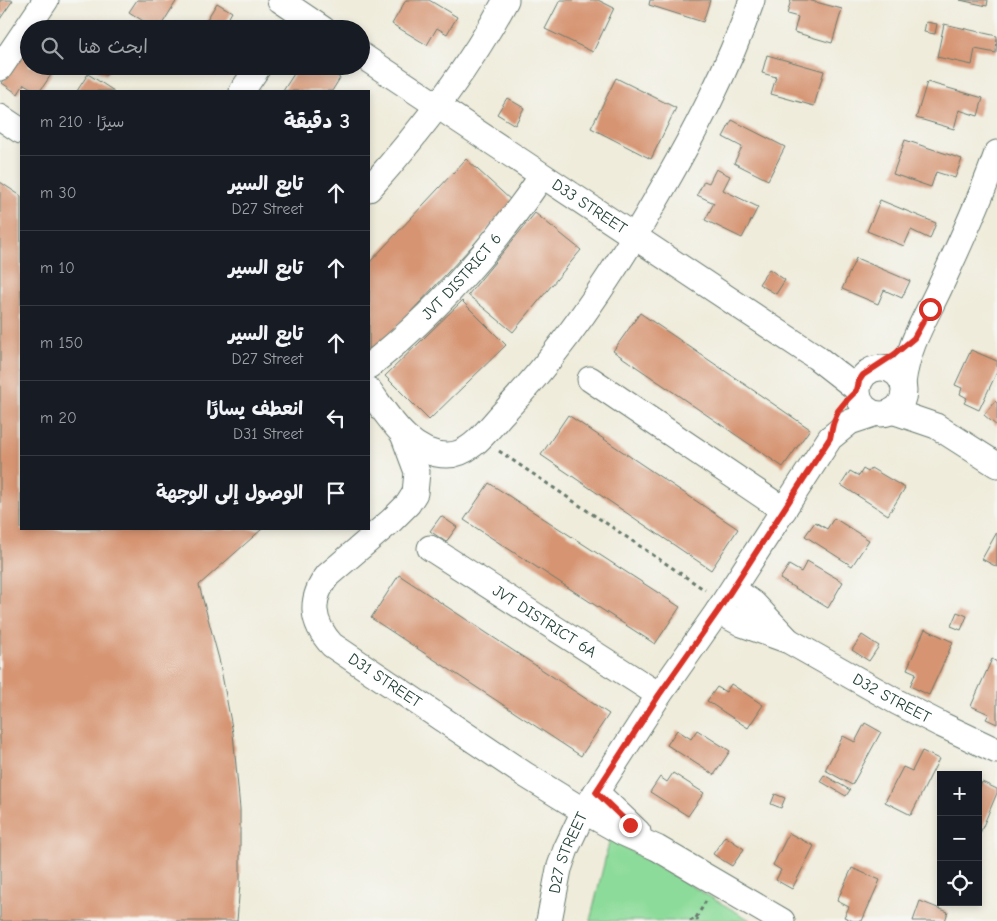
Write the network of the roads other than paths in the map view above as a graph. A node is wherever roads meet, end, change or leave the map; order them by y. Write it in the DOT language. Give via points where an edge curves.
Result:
graph roads {
  1 [pos="46,0"];
  2 [pos="506,0"];
  3 [pos="752,0"];
  4 [pos="286,13"];
  5 [pos="32,20"];
  6 [pos="302,20"];
  7 [pos="20,38"];
  8 [pos="370,61"];
  9 [pos="0,68"];
  10 [pos="253,75"];
  11 [pos="243,90"];
  12 [pos="437,106"];
  13 [pos="0,117"];
  14 [pos="20,129"];
  15 [pos="997,153"];
  16 [pos="542,176"];
  17 [pos="370,188"];
  18 [pos="990,196"];
  19 [pos="634,237"];
  20 [pos="914,338"];
  21 [pos="370,365"];
  22 [pos="590,379"];
  23 [pos="865,379"];
  24 [pos="903,384"];
  25 [pos="370,391"];
  26 [pos="883,413"];
  27 [pos="936,426"];
  28 [pos="404,437"];
  29 [pos="830,438"];
  30 [pos="997,465"];
  31 [pos="784,510"];
  32 [pos="430,548"];
  33 [pos="725,601"];
  34 [pos="659,695"];
  35 [pos="997,751"];
  36 [pos="590,802"];
  37 [pos="549,921"];
  38 [pos="782,921"];
  1 -- 5 [label="street"];
  2 -- 12 [label="street"];
  3 -- 19 [label="street" via="707,108"];
  4 -- 6 [label="street"];
  7 -- 9 [label="street"];
  8 -- 12 [label="street, D33 STREET"];
  10 -- 11 [label="street"];
  12 -- 16 [label="street, D33 STREET"];
  12 -- 17 [label="street"];
  13 -- 14 [label="street"];
  15 -- 18 [label="street, D27 STREET"];
  16 -- 19 [label="street, D33 STREET"];
  16 -- 21 [label="street, JVT DISTRICT 6" via="516,214 455,285"];
  18 -- 20 [label="street, D27 STREET"];
  19 -- 23 [label="street, D33 STREET" via="816,357"];
  19 -- 28 [label="street" via="553,357 469,448 459,453 438,454"];
  20 -- 23 [label="street, D27 STREET"];
  20 -- 24 [label="street, D27 STREET"];
  22 -- 31 [label="street"];
  23 -- 24 [label="street" via="886,368 892,370"];
  23 -- 26 [label="street" via="858,396 864,407"];
  23 -- 29 [label="street, D27 STREET" via="838,411"];
  24 -- 26 [label="street" via="903,397 897,408"];
  24 -- 27 [label="street"];
  25 -- 28 [label="street"];
  26 -- 27 [label="street"];
  26 -- 29 [label="street, D27 STREET" via="850,422"];
  27 -- 30 [label="street"];
  28 -- 36 [label="street, D31 STREET" via="417,472 414,493 391,521 328,575 315,605 318,626 332,644 524,774"];
  29 -- 31 [label="street, D27 STREET"];
  31 -- 33 [label="street, D27 STREET"];
  32 -- 34 [label="street, JVT DISTRICT 6A"];
  33 -- 34 [label="street, D27 STREET"];
  33 -- 35 [label="street, D32 STREET" via="754,604 789,641 897,702"];
  34 -- 36 [label="street, D27 STREET"];
  36 -- 37 [label="street, D27 STREET" via="559,869"];
  36 -- 38 [label="street, D31 STREET" via="623,833 657,848"];
}
